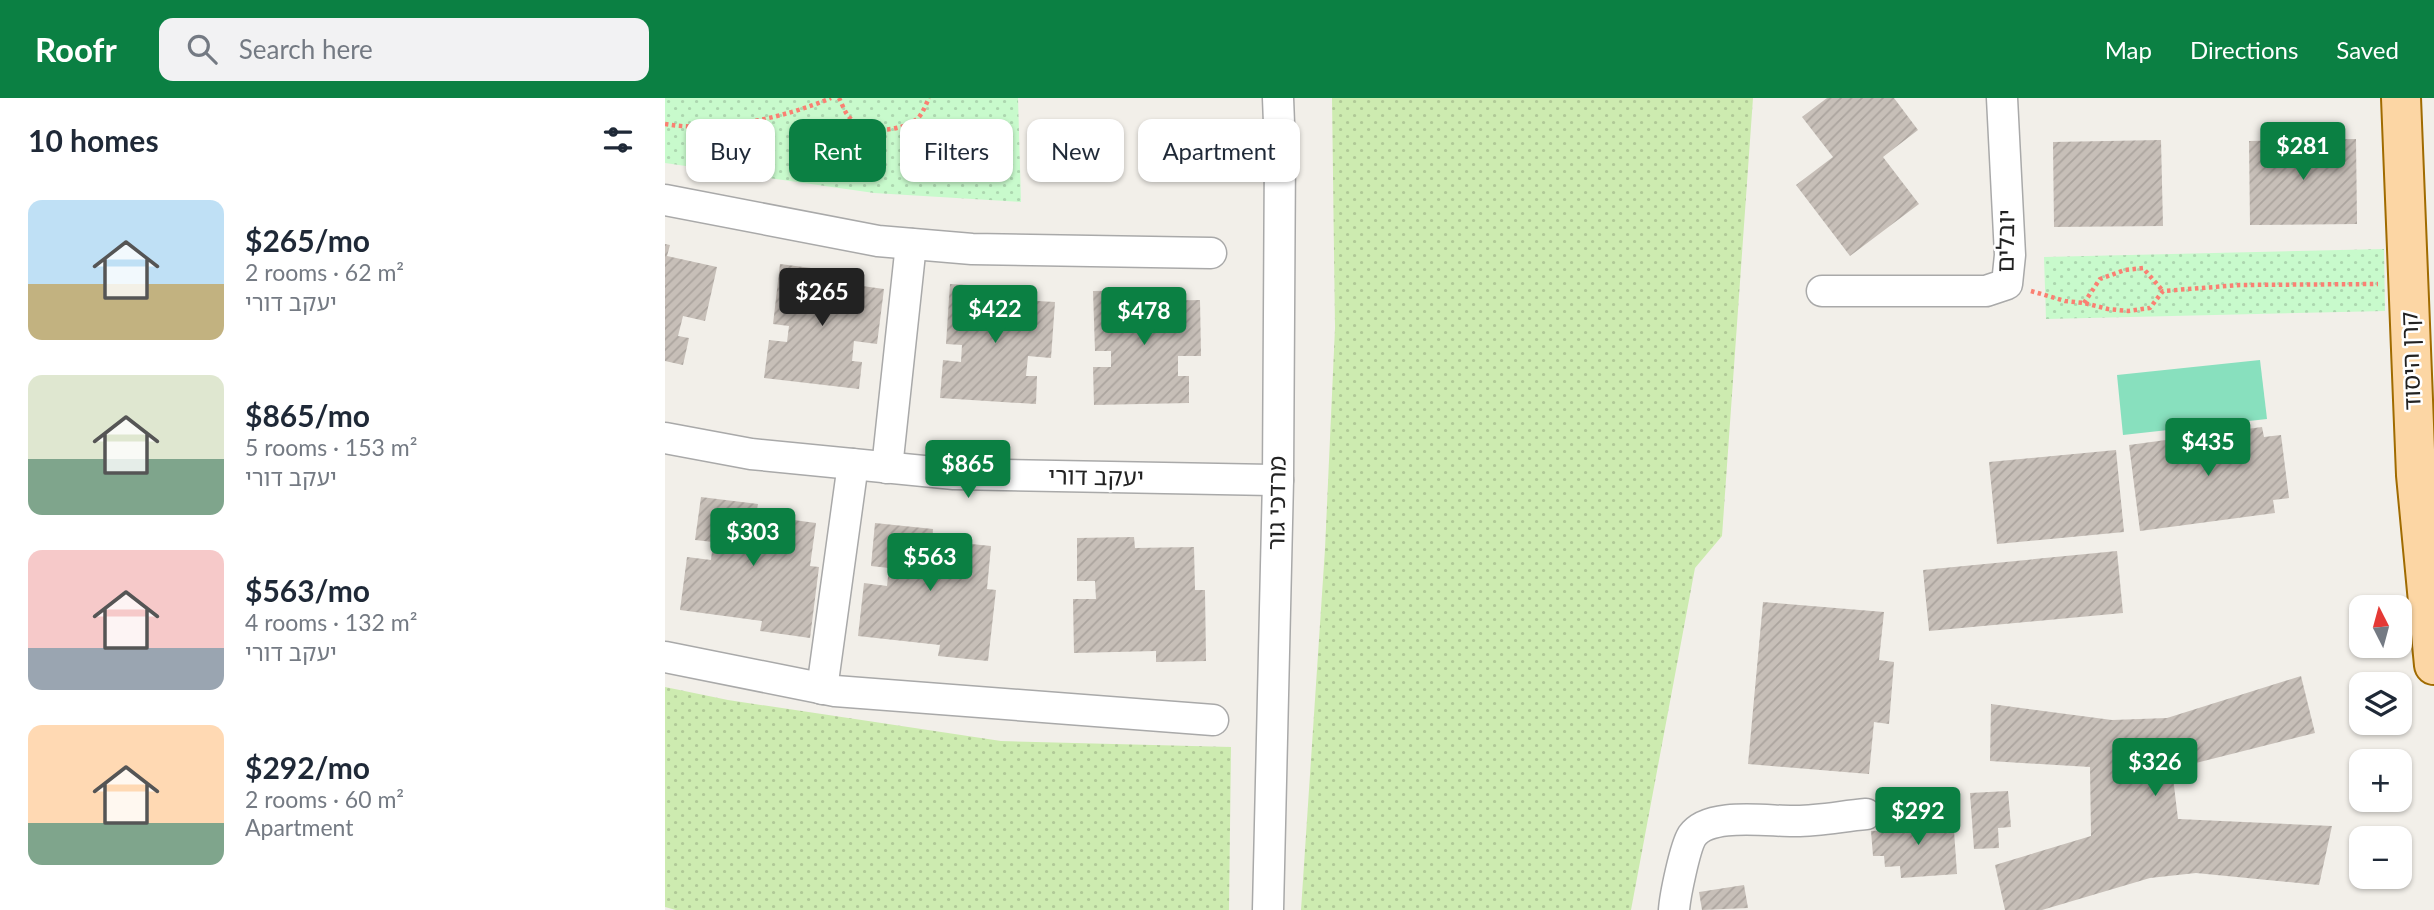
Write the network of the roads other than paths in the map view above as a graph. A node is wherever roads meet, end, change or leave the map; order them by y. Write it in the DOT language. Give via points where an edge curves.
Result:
graph roads {
  1 [pos="1279,98"];
  2 [pos="2001,98"];
  3 [pos="2401,98"];
  4 [pos="665,200"];
  5 [pos="911,244"];
  6 [pos="1211,253"];
  7 [pos="1822,291"];
  8 [pos="665,438"];
  9 [pos="853,464"];
  10 [pos="887,468"];
  11 [pos="1278,480"];
  12 [pos="665,657"];
  13 [pos="2434,665"];
  14 [pos="822,689"];
  15 [pos="1213,720"];
  16 [pos="1866,814"];
  17 [pos="1268,909"];
  18 [pos="1674,910"];
  1 -- 11 [label="street, מרדכי גור"];
  2 -- 7 [label="street, יובלים" via="2010,254 2007,284 1986,290"];
  3 -- 13 [label="main road, קרן היסוד" via="2416,475"];
  4 -- 5 [label="street"];
  5 -- 6 [label="street"];
  5 -- 10 [label="street"];
  8 -- 9 [label="street, יעקב דורי" via="751,454"];
  9 -- 10 [label="street, יעקב דורי"];
  9 -- 14 [label="street"];
  10 -- 11 [label="street, יעקב דורי" via="954,474"];
  11 -- 17 [label="street, מרדכי גור"];
  12 -- 14 [label="street"];
  14 -- 15 [label="street"];
  16 -- 18 [label="street" via="1795,821 1751,818 1704,827 1692,836"];
}
